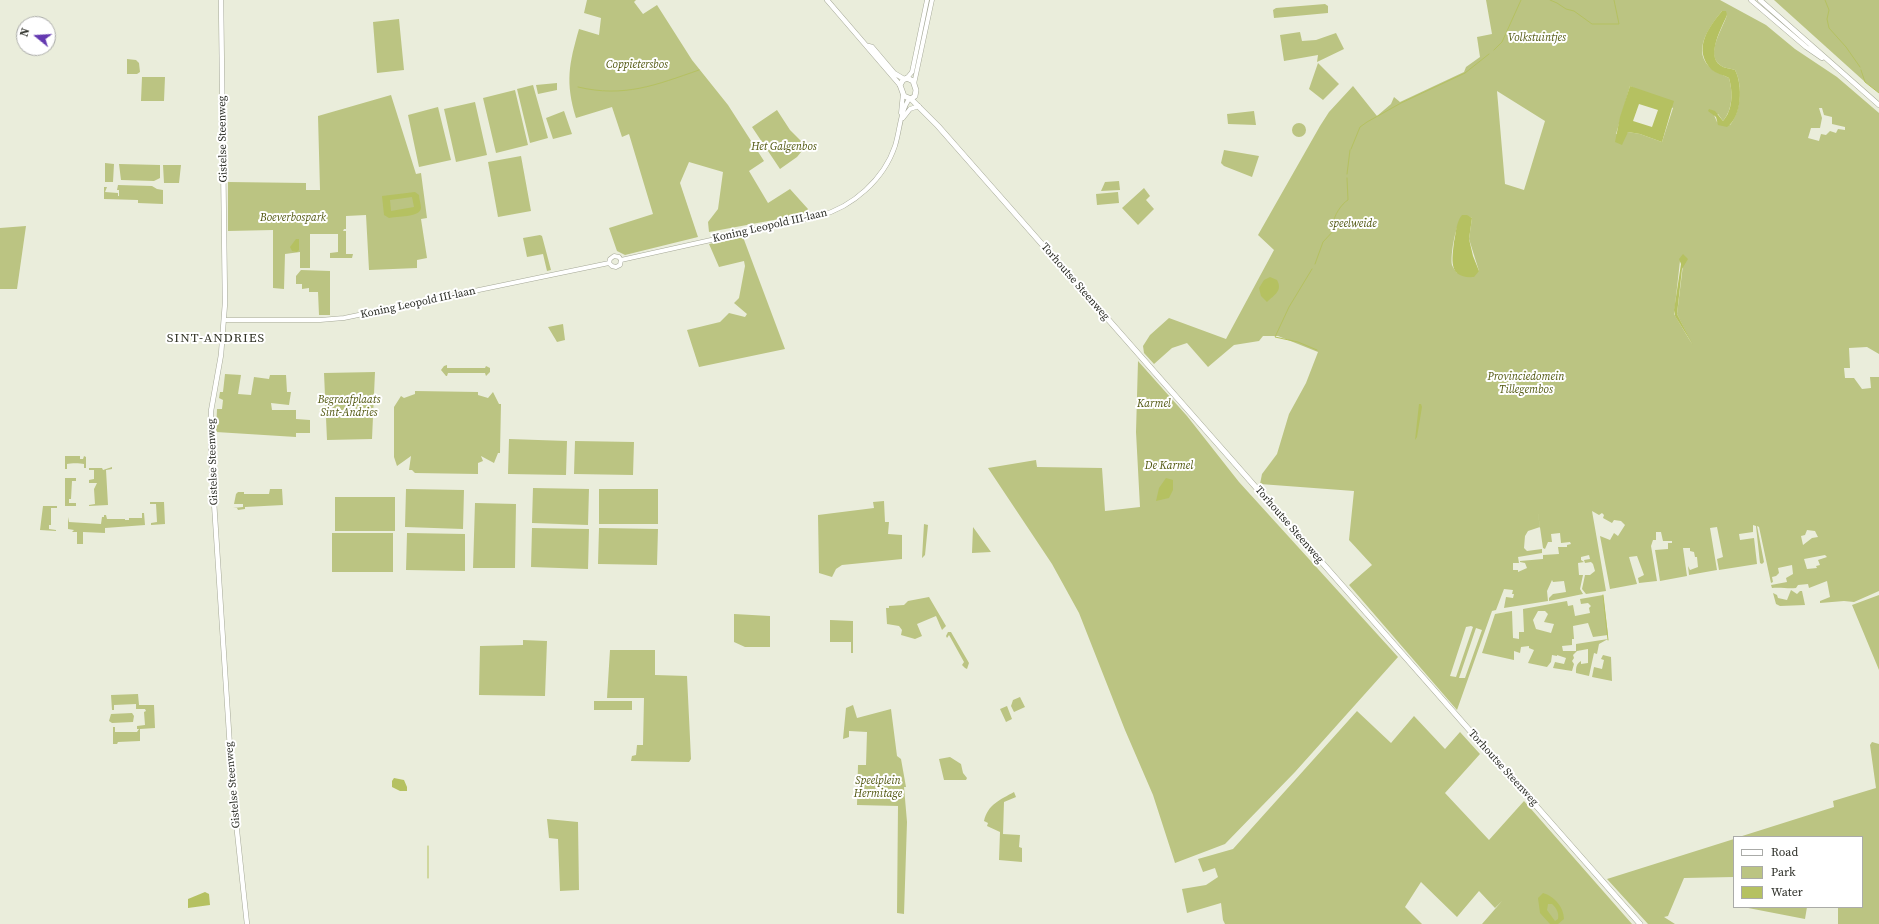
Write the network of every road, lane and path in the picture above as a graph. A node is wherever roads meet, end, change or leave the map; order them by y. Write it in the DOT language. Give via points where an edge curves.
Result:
graph roads {
  1 [pos="221,0"];
  2 [pos="827,0"];
  3 [pos="927,0"];
  4 [pos="932,0"];
  5 [pos="1751,0"];
  6 [pos="1760,0"];
  7 [pos="868,46"];
  8 [pos="1834,66"];
  9 [pos="906,79"];
  10 [pos="914,84"];
  11 [pos="900,85"];
  12 [pos="903,94"];
  13 [pos="912,98"];
  14 [pos="1879,105"];
  15 [pos="919,106"];
  16 [pos="902,120"];
  17 [pos="900,126"];
  18 [pos="938,126"];
  19 [pos="621,260"];
  20 [pos="609,263"];
  21 [pos="224,320"];
  22 [pos="247,924"];
  23 [pos="1640,924"];
  1 -- 21 [label="main road, Gistelse Steenweg"];
  2 -- 7 [label="main road"];
  3 -- 9 [label="street" via="912,72"];
  4 -- 10 [label="street"];
  5 -- 8 [label="main road" via="1806,47"];
  6 -- 8 [label="main road"];
  7 -- 9 [label="main road" via="894,73"];
  7 -- 11 [label="main road"];
  8 -- 14 [label="main road"];
  9 -- 10 [label="main road"];
  9 -- 11 [label="main road"];
  10 -- 13 [label="main road" via="916,93"];
  11 -- 12 [label="main road"];
  12 -- 13 [label="main road"];
  12 -- 17 [label="street, Koning Leopold III-laan"];
  13 -- 15 [label="main road, Torhoutse Steenweg"];
  13 -- 16 [label="street, Koning Leopold III-laan" via="904,106"];
  13 -- 18 [label="main road, Torhoutse Steenweg"];
  15 -- 16 [label="street" via="910,109"];
  15 -- 18 [label="main road, Torhoutse Steenweg"];
  16 -- 17 [label="street, Koning Leopold III-laan"];
  17 -- 19 [label="street, Koning Leopold III-laan" via="891,155 879,175 861,194 837,210"];
  18 -- 23 [label="main road, Torhoutse Steenweg"];
  19 -- 20 [label="street, Koning Leopold III-laan" via="620,265 616,267"];
  19 -- 20 [label="street, Koning Leopold III-laan" via="614,256 610,258"];
  20 -- 21 [label="street, Koning Leopold III-laan" via="344,318"];
  21 -- 22 [label="main road, Gistelse Steenweg" via="221,355 211,410 211,456 233,794"];
}
